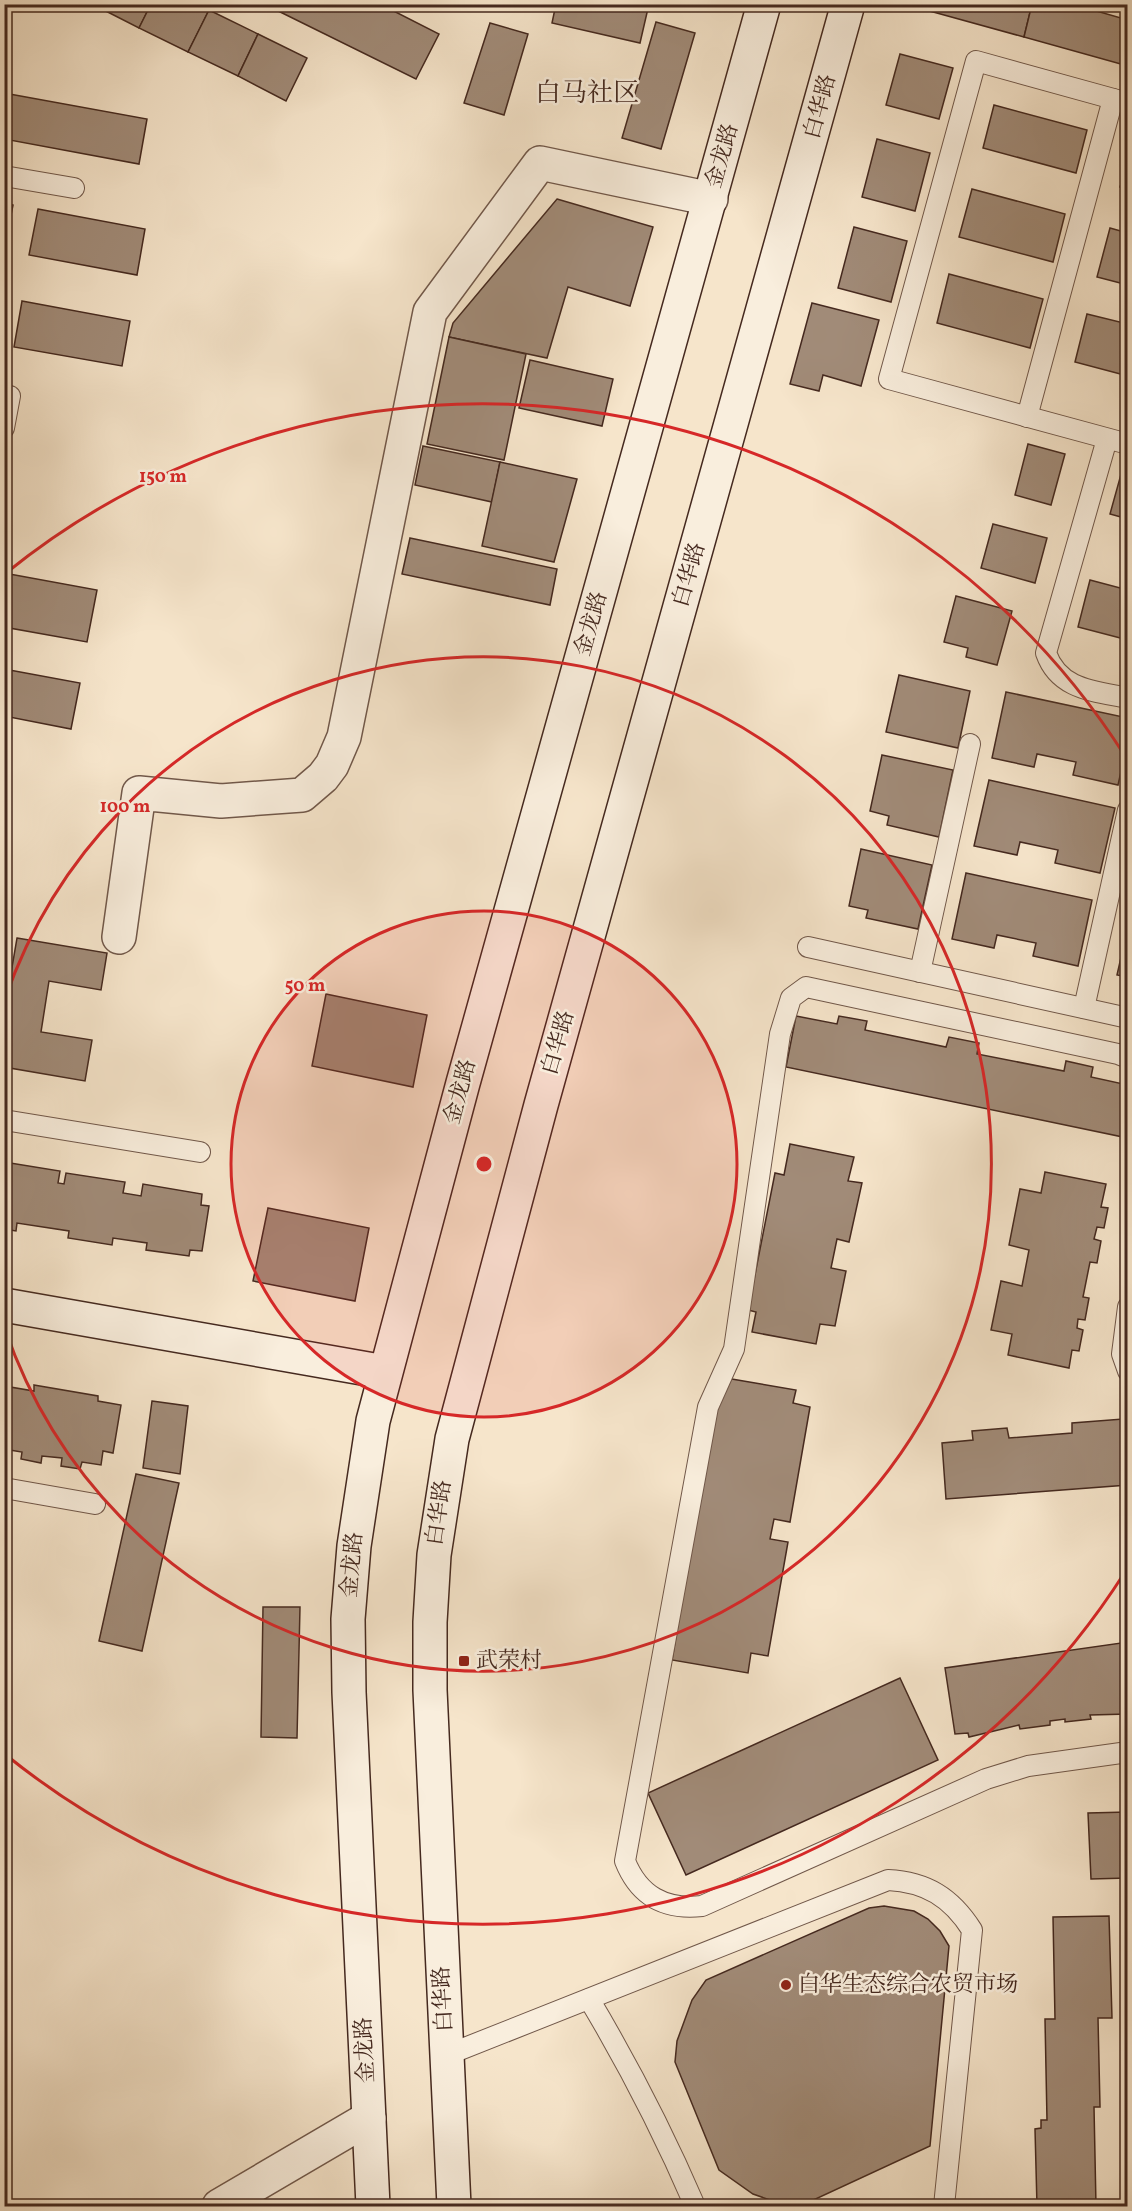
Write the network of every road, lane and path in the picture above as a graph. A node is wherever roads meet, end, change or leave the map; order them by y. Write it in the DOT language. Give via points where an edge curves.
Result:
graph roads {
  1 [pos="764,4"];
  2 [pos="848,4"];
  3 [pos="1120,101"];
  4 [pos="4,176"];
  5 [pos="74,188"];
  6 [pos="711,199"];
  7 [pos="4,395"];
  8 [pos="1027,417"];
  9 [pos="4,428"];
  10 [pos="1107,439"];
  11 [pos="1128,444"];
  12 [pos="1128,698"];
  13 [pos="970,744"];
  14 [pos="1128,810"];
  15 [pos="119,937"];
  16 [pos="808,947"];
  17 [pos="920,972"];
  18 [pos="1084,1008"];
  19 [pos="1128,1018"];
  20 [pos="1128,1058"];
  21 [pos="4,1120"];
  22 [pos="200,1152"];
  23 [pos="4,1305"];
  24 [pos="1128,1307"];
  25 [pos="1128,1371"];
  26 [pos="386,1372"];
  27 [pos="4,1488"];
  28 [pos="94,1504"];
  29 [pos="1128,1752"];
  30 [pos="589,1999"];
  31 [pos="447,2055"];
  32 [pos="369,2118"];
  33 [pos="219,2206"];
  34 [pos="373,2206"];
  35 [pos="454,2206"];
  36 [pos="696,2206"];
  37 [pos="944,2206"];
  1 -- 6 [label="main road, 金龙路"];
  2 -- 31 [label="main road, 白华路" via="452,1438 436,1543 430,1622"];
  3 -- 8 [label="lane"];
  3 -- 8 [label="lane" via="976,61 889,379"];
  4 -- 5 [label="lane"];
  6 -- 15 [label="main road" via="540,163 430,312 344,737 332,765 302,795 221,801 139,793"];
  6 -- 26 [label="main road, 金龙路"];
  7 -- 9 [label="lane" via="9,396"];
  8 -- 10 [label="lane"];
  10 -- 11 [label="lane"];
  10 -- 12 [label="lane" via="1046,653 1056,673 1072,686"];
  13 -- 17 [label="lane"];
  14 -- 18 [label="lane"];
  16 -- 17 [label="lane"];
  17 -- 18 [label="lane"];
  18 -- 19 [label="lane"];
  20 -- 29 [label="lane" via="806,987 791,999 780,1034 734,1349 708,1407 625,1861 639,1887 649,1896 675,1906 702,1906 986,1779 1028,1766"];
  21 -- 22 [label="lane"];
  23 -- 26 [label="main road"];
  24 -- 25 [label="lane" via="1122,1354"];
  26 -- 32 [label="main road, 金龙路" via="362,1484 348,1619"];
  27 -- 28 [label="lane"];
  30 -- 31 [label="lane"];
  30 -- 36 [label="lane" via="632,2071"];
  30 -- 37 [label="lane" via="888,1880 921,1885 936,1892 951,1902 972,1930"];
  31 -- 35 [label="main road, 白华路"];
  32 -- 33 [label="main road"];
  32 -- 34 [label="main road, 金龙路"];
}
